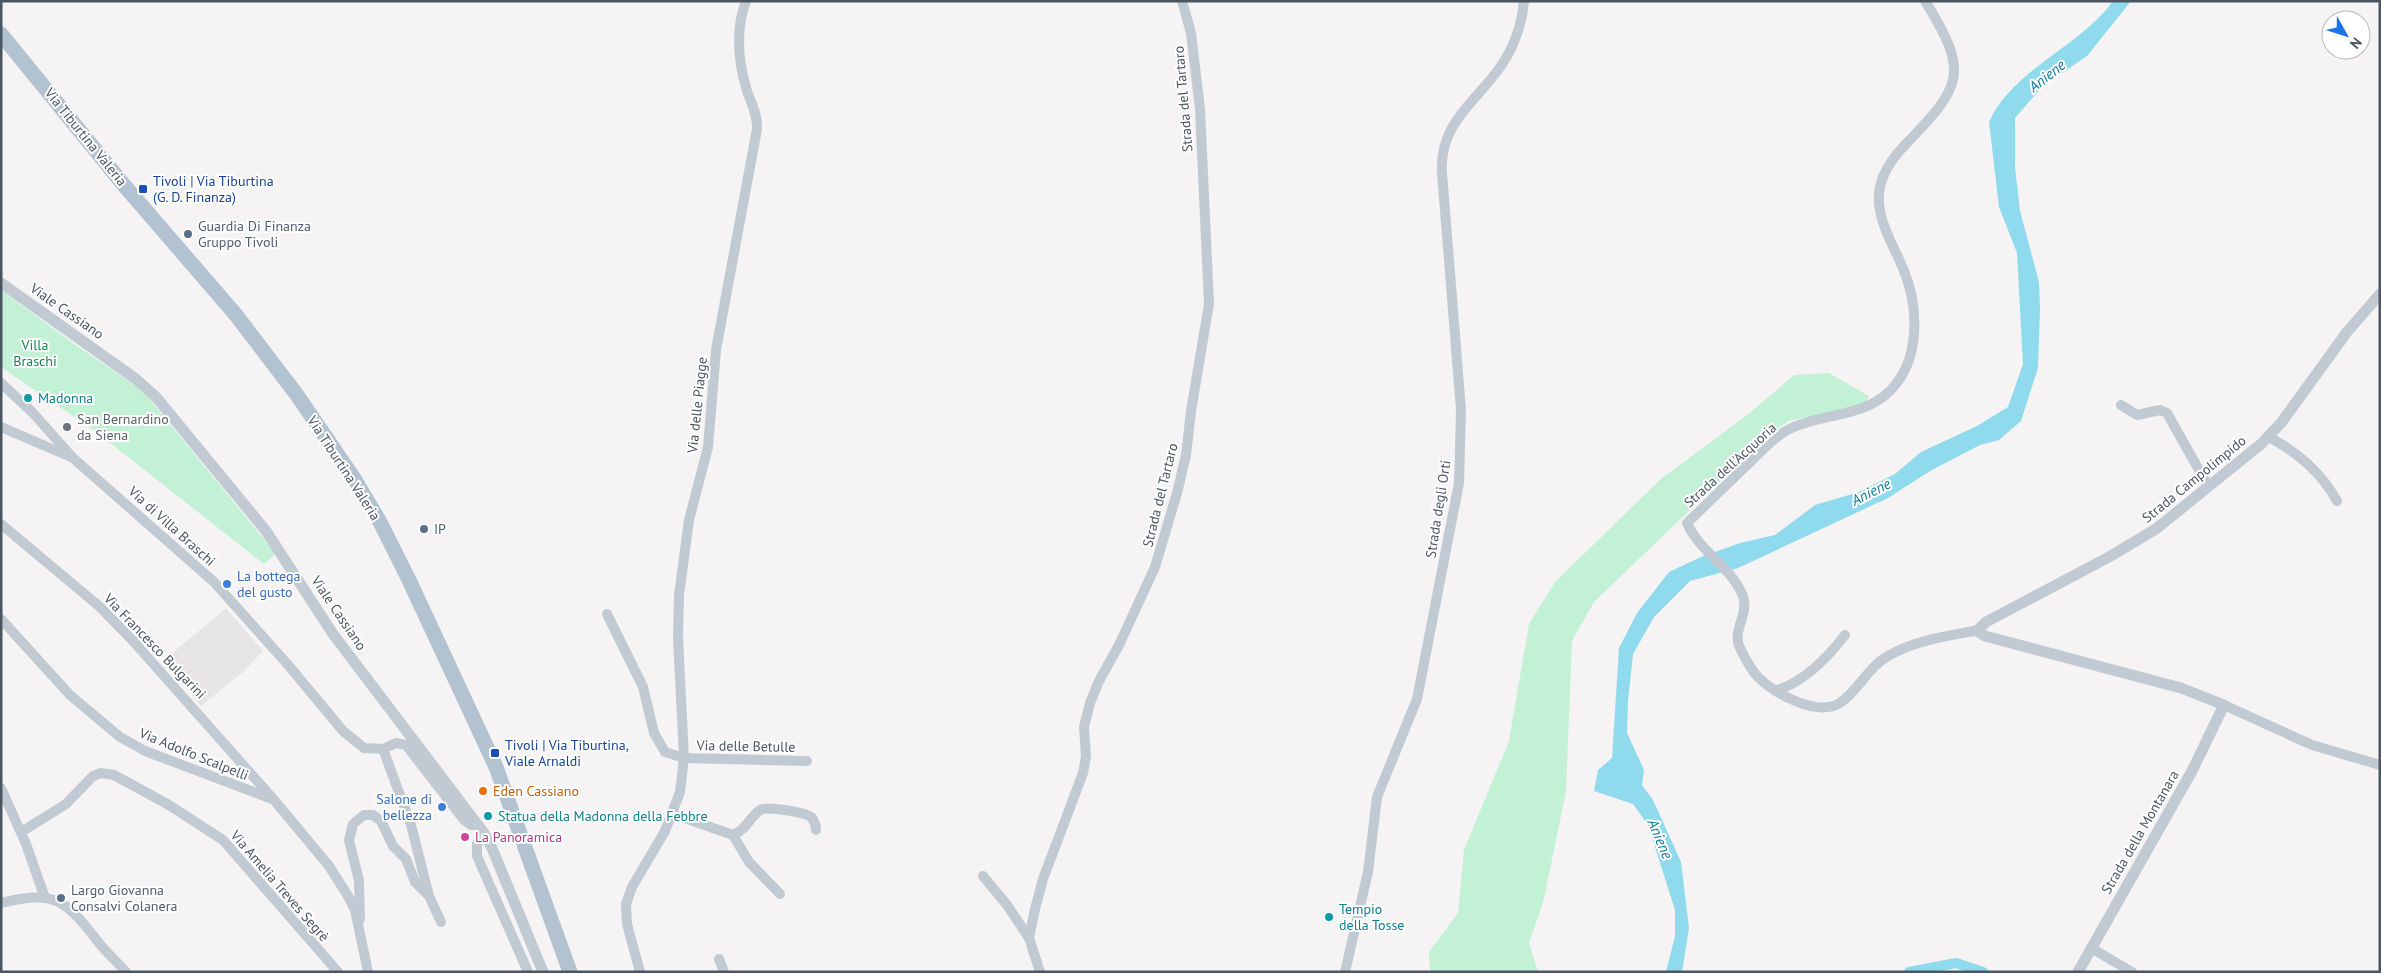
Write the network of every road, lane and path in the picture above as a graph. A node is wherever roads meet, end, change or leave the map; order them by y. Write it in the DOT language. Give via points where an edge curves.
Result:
graph roads {
  1 [pos="746,1"];
  2 [pos="1182,1"];
  3 [pos="1524,1"];
  4 [pos="1925,1"];
  5 [pos="1,34"];
  6 [pos="1,283"];
  7 [pos="2380,294"];
  8 [pos="1,384"];
  9 [pos="2121,405"];
  10 [pos="1,427"];
  11 [pos="2269,437"];
  12 [pos="73,458"];
  13 [pos="2208,486"];
  14 [pos="2337,501"];
  15 [pos="1,524"];
  16 [pos="1,535"];
  17 [pos="24,546"];
  18 [pos="607,614"];
  19 [pos="1,619"];
  20 [pos="1979,630"];
  21 [pos="1845,635"];
  22 [pos="1777,690"];
  23 [pos="2224,705"];
  24 [pos="383,749"];
  25 [pos="684,758"];
  26 [pos="807,761"];
  27 [pos="2380,765"];
  28 [pos="1,788"];
  29 [pos="275,800"];
  30 [pos="673,814"];
  31 [pos="481,829"];
  32 [pos="816,830"];
  33 [pos="21,832"];
  34 [pos="733,835"];
  35 [pos="983,876"];
  36 [pos="780,894"];
  37 [pos="429,896"];
  38 [pos="45,898"];
  39 [pos="1,903"];
  40 [pos="440,922"];
  41 [pos="359,925"];
  42 [pos="1029,938"];
  43 [pos="2092,948"];
  44 [pos="719,959"];
  45 [pos="126,972"];
  46 [pos="338,972"];
  47 [pos="368,972"];
  48 [pos="528,972"];
  49 [pos="543,972"];
  50 [pos="570,972"];
  51 [pos="640,972"];
  52 [pos="724,972"];
  53 [pos="1040,972"];
  54 [pos="1345,972"];
  55 [pos="2078,972"];
  56 [pos="2132,972"];
  1 -- 25 [label="street, Via delle Piagge" via="739,23 739,51 745,85 757,117 757,129 716,350 709,440 690,520 679,594"];
  2 -- 42 [label="street, Strada del Tartaro" via="1191,33 1200,109 1209,304 1186,455 1156,567 1090,704 1084,727 1084,769 1040,888"];
  3 -- 54 [label="street, Strada degli Orti" via="1510,52 1455,123 1442,151 1461,410 1459,484 1417,699 1376,800 1368,872"];
  4 -- 22 [label="street, Strada dell'Acquoria" via="1950,45 1953,82 1939,110 1891,162 1882,180 1879,198 1883,224 1911,292 1912,342 1907,365 1895,386 1875,403 1795,426 1775,438 1687,522 1701,545 1739,587 1745,600 1737,635 1738,645 1755,673"];
  5 -- 50 [label="main road, Via Tiburtina Valeria" via="123,184 236,315 355,480 409,580 496,767"];
  6 -- 31 [label="street, Viale Cassiano" via="136,379 156,397 266,531 333,634"];
  7 -- 11 [label="street, Strada Campolimpido"];
  8 -- 12 [label="street, Via di Villa Braschi" via="33,413"];
  9 -- 13 [label="street" via="2137,415 2160,410 2167,413"];
  10 -- 12 [label="street"];
  11 -- 13 [label="street, Strada Campolimpido"];
  11 -- 14 [label="street" via="2312,467"];
  12 -- 24 [label="street, Via di Villa Braschi" via="214,582 343,731 364,748"];
  13 -- 20 [label="street, Strada Campolimpido" via="2152,532 1986,622"];
  15 -- 17 [label="street, Via Francesco Bulgarini"];
  16 -- 17 [label="street"];
  17 -- 29 [label="street, Via Francesco Bulgarini" via="100,608 134,642"];
  18 -- 25 [label="street" via="643,687 656,740 668,754"];
  19 -- 29 [label="street, Via Adolfo Scalpelli" via="70,695 120,737 145,751"];
  20 -- 22 [label="street" via="1924,642 1890,654 1872,668 1846,698 1831,706 1810,707"];
  20 -- 23 [label="street" via="1985,636 2181,688"];
  21 -- 22 [label="street" via="1823,660 1791,684"];
  23 -- 27 [label="street" via="2312,745"];
  23 -- 43 [label="street, Strada della Montanara" via="2195,765"];
  24 -- 31 [label="street, Via di Villa Braschi" via="396,743 406,746 464,820"];
  24 -- 37 [label="street" via="412,825"];
  25 -- 26 [label="street, Via delle Betulle"];
  25 -- 30 [label="street, Via delle Piagge" via="680,792"];
  28 -- 33 [label="street"];
  29 -- 41 [label="street, Via Francesco Bulgarini" via="335,873 350,898"];
  30 -- 34 [label="street"];
  30 -- 51 [label="street, Via delle Piagge" via="632,887 626,904 627,924"];
  31 -- 48 [label="street" via="478,856"];
  31 -- 49 [label="street, Viale Cassiano" via="492,848"];
  32 -- 34 [label="street" via="815,822 808,815 766,809 758,812 744,829"];
  33 -- 38 [label="street"];
  33 -- 46 [label="street, Via Amelia Treves Segrè" via="66,804 93,776 101,773 114,775 223,840"];
  34 -- 36 [label="street" via="750,862"];
  35 -- 42 [label="street"];
  37 -- 40 [label="street"];
  37 -- 41 [label="street" via="415,882 406,859 394,846 381,821 373,815 362,816 352,826 349,840 359,880"];
  38 -- 39 [label="street"];
  38 -- 45 [label="street" via="62,903 74,912"];
  41 -- 47 [label="street"];
  42 -- 53 [label="street"];
  43 -- 55 [label="street, Strada della Montanara"];
  43 -- 56 [label="street"];
  44 -- 52 [label="street"];
}
